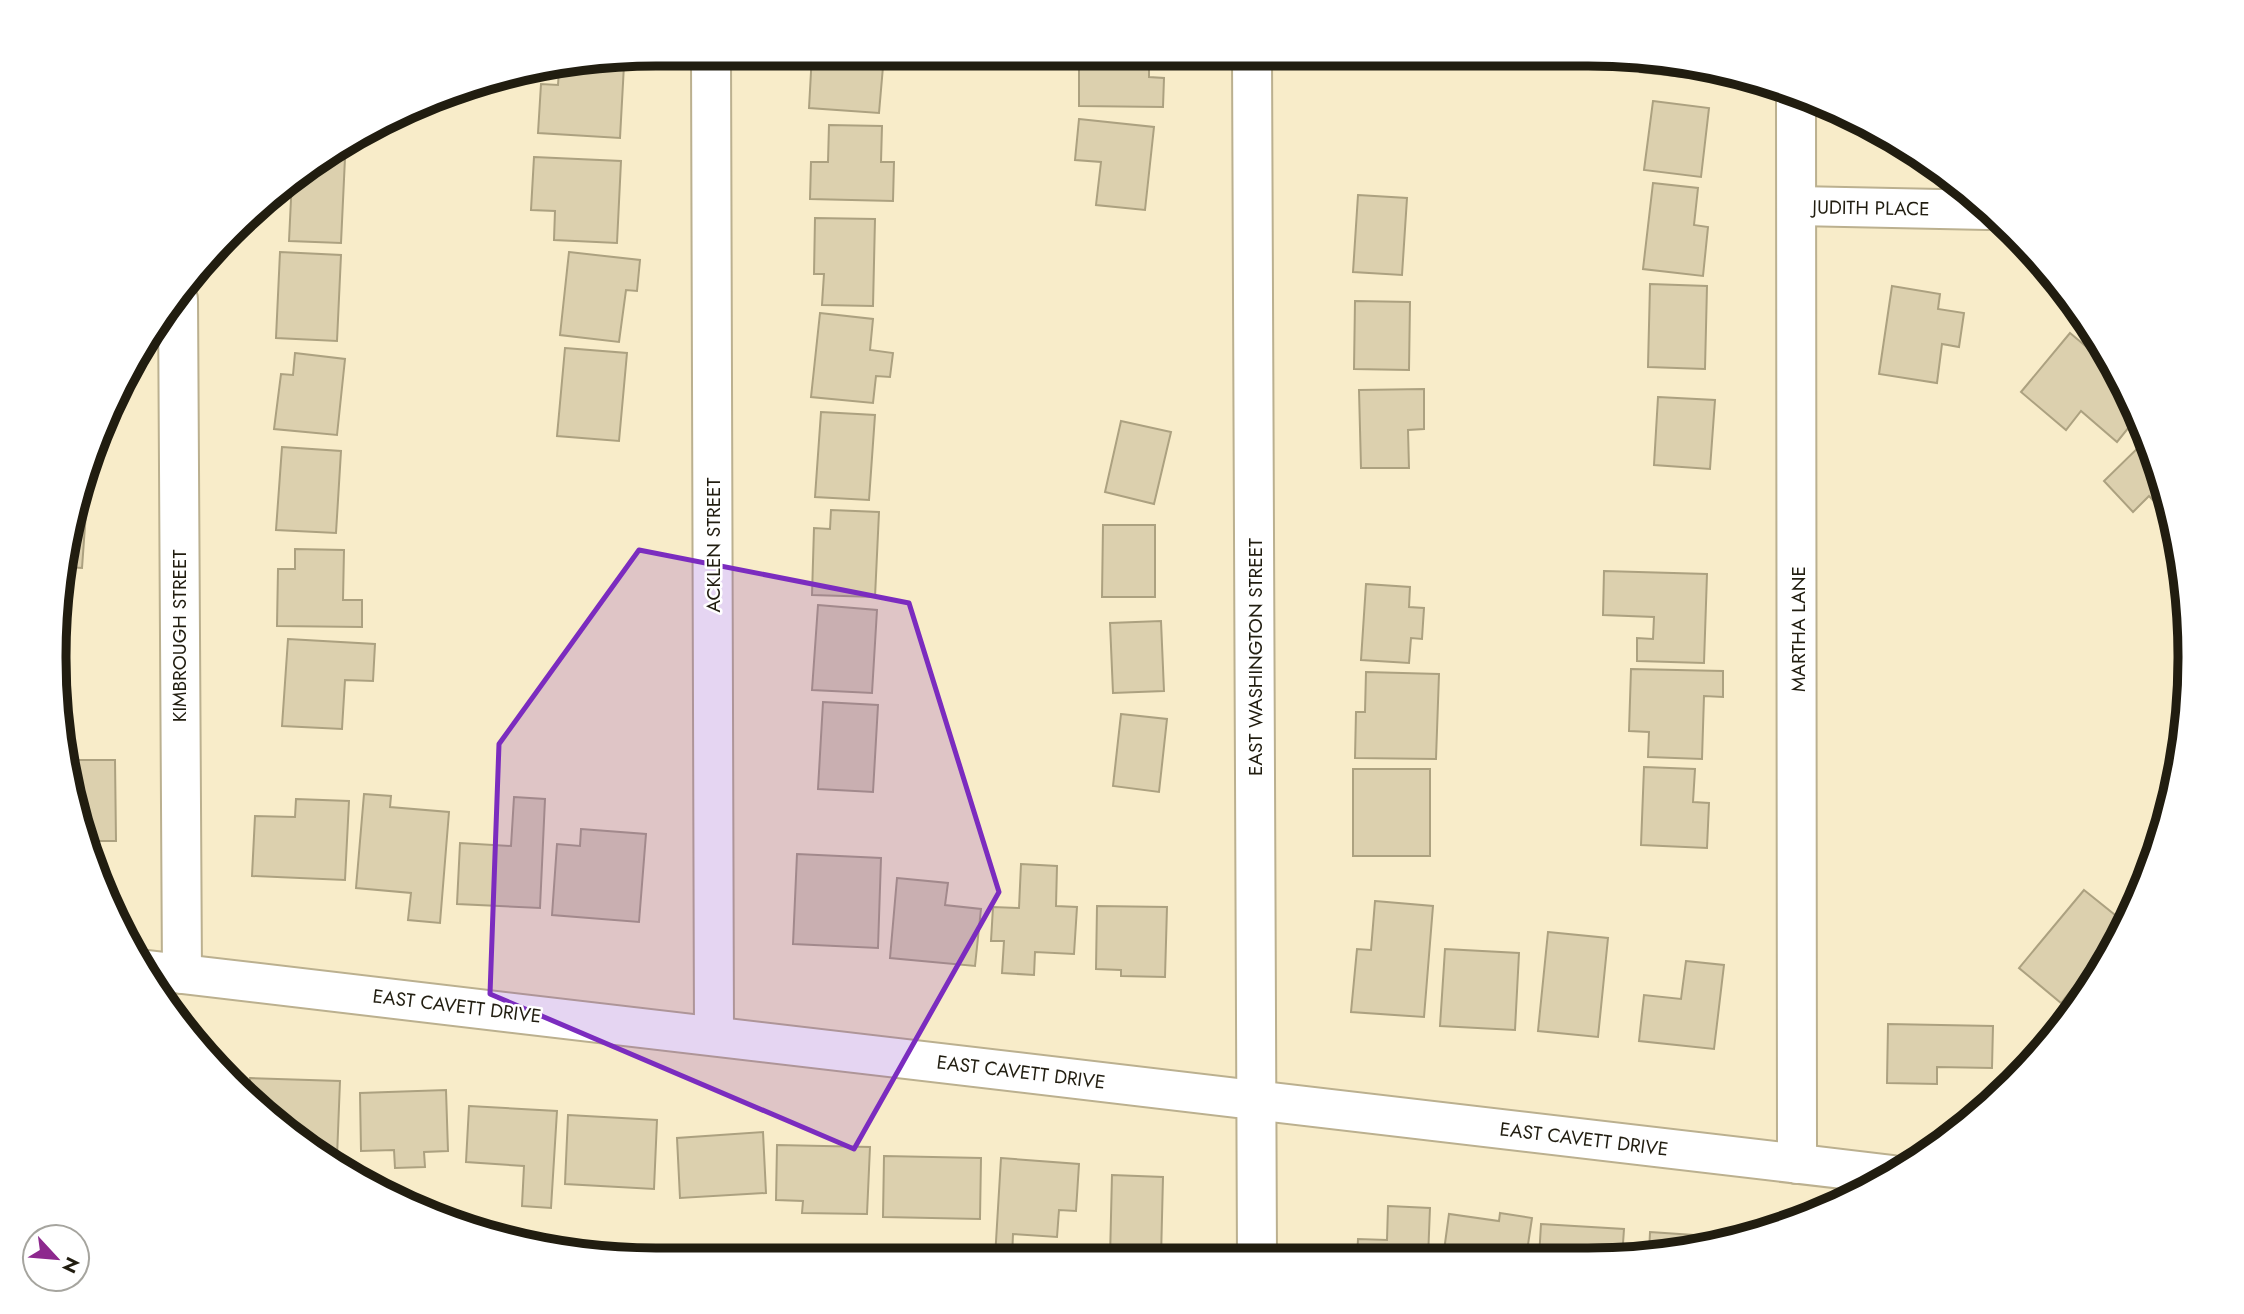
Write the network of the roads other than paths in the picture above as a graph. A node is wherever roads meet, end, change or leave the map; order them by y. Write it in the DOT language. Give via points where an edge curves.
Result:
graph roads {
  1 [pos="711,66"];
  2 [pos="1252,66"];
  3 [pos="1796,105"];
  4 [pos="1797,206"];
  5 [pos="1972,210"];
  6 [pos="178,313"];
  7 [pos="165,972"];
  8 [pos="714,1035"];
  9 [pos="1257,1100"];
  10 [pos="1797,1164"];
  11 [pos="1874,1173"];
  12 [pos="1257,1248"];
  1 -- 8 [label="street, ACKLEN STREET"];
  2 -- 9 [label="street, EAST WASHINGTON STREET"];
  3 -- 4 [label="street, MARTHA LANE"];
  4 -- 5 [label="street, JUDITH PLACE"];
  4 -- 10 [label="street, MARTHA LANE"];
  6 -- 7 [label="street, KIMBROUGH STREET"];
  7 -- 8 [label="street, EAST CAVETT DRIVE"];
  8 -- 9 [label="street, EAST CAVETT DRIVE"];
  9 -- 10 [label="street, EAST CAVETT DRIVE"];
  9 -- 12 [label="street, EAST WASHINGTON STREET"];
  10 -- 11 [label="street, EAST CAVETT DRIVE"];
}
